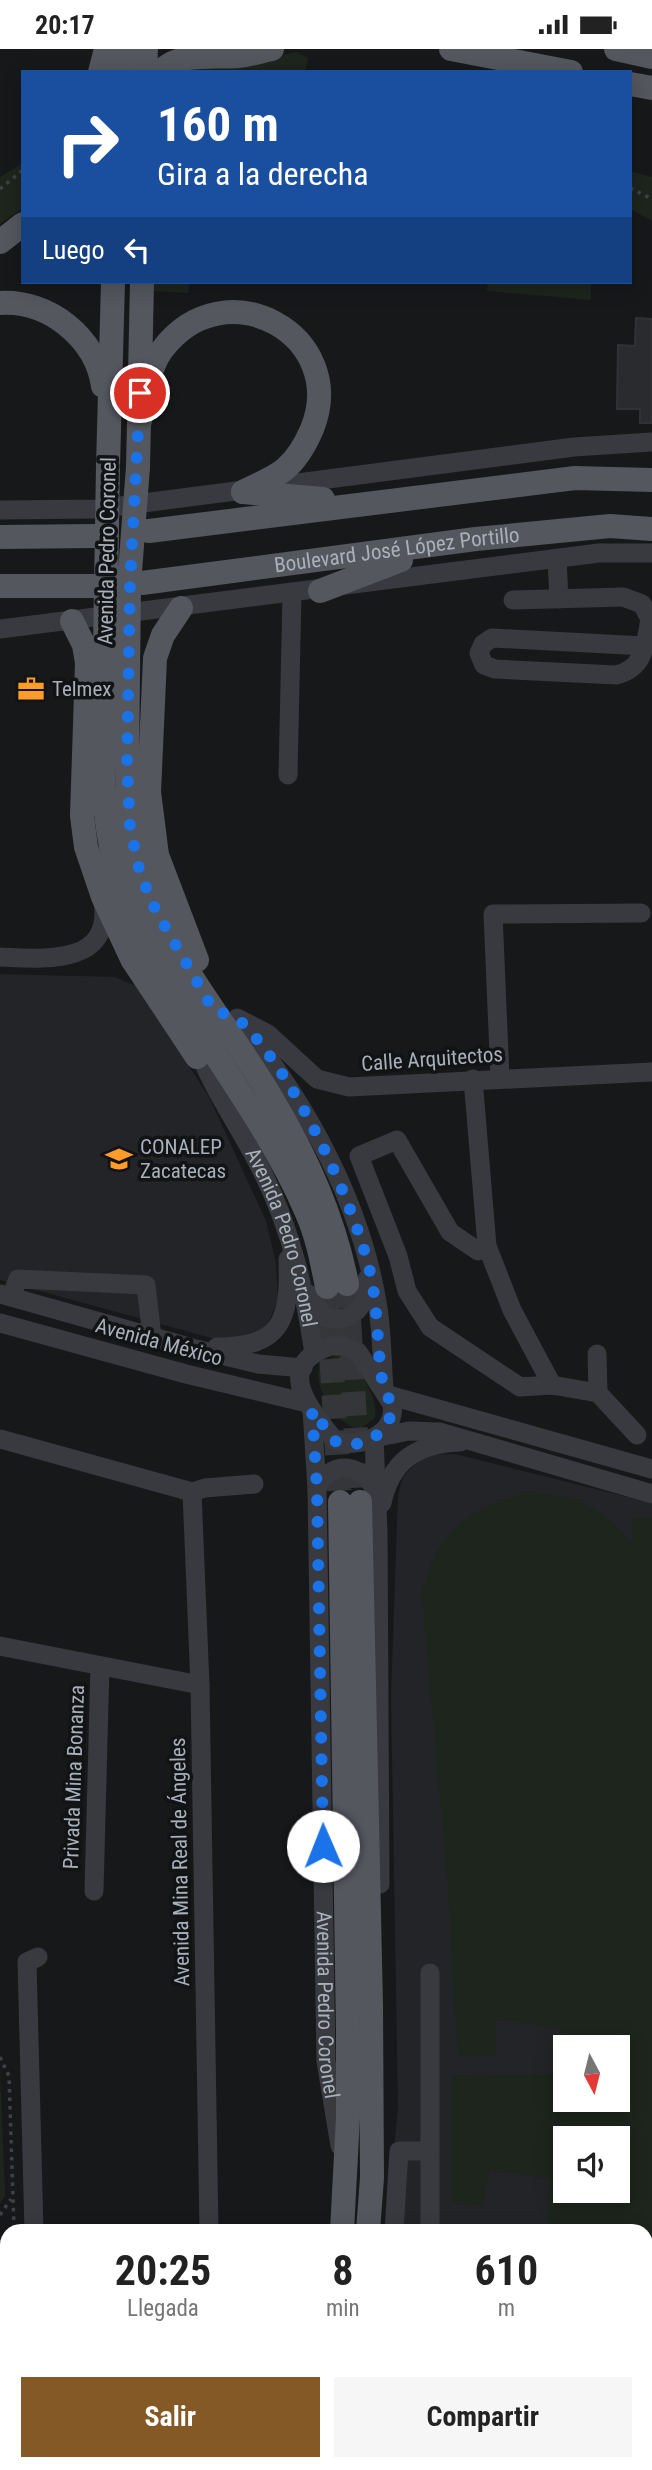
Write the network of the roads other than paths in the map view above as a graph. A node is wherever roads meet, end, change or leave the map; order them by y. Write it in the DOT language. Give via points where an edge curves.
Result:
graph roads {
  1 [pos="106,49"];
  2 [pos="146,49"];
  3 [pos="272,49"];
  4 [pos="452,49"];
  5 [pos="616,49"];
  6 [pos="519,55"];
  7 [pos="652,57"];
  8 [pos="121,64"];
  9 [pos="162,70"];
  10 [pos="565,70"];
  11 [pos="632,84"];
  12 [pos="652,88"];
  13 [pos="21,225"];
  14 [pos="0,241"];
  15 [pos="113,284"];
  16 [pos="142,284"];
  17 [pos="0,303"];
  18 [pos="107,413"];
  19 [pos="140,421"];
  20 [pos="652,442"];
  21 [pos="652,480"];
  22 [pos="243,492"];
  23 [pos="374,503"];
  24 [pos="0,510"];
  25 [pos="652,529"];
  26 [pos="149,531"];
  27 [pos="97,536"];
  28 [pos="0,537"];
  29 [pos="476,539"];
  30 [pos="652,553"];
  31 [pos="557,559"];
  32 [pos="142,583"];
  33 [pos="0,586"];
  34 [pos="93,586"];
  35 [pos="320,591"];
  36 [pos="292,594"];
  37 [pos="559,599"];
  38 [pos="513,600"];
  39 [pos="181,608"];
  40 [pos="72,621"];
  41 [pos="0,629"];
  42 [pos="644,646"];
  43 [pos="86,651"];
  44 [pos="156,652"];
  45 [pos="115,767"];
  46 [pos="288,775"];
  47 [pos="103,897"];
  48 [pos="641,913"];
  49 [pos="0,957"];
  50 [pos="218,1007"];
  51 [pos="187,1012"];
  52 [pos="203,1065"];
  53 [pos="652,1072"];
  54 [pos="500,1077"];
  55 [pos="473,1079"];
  56 [pos="287,1230"];
  57 [pos="487,1246"];
  58 [pos="368,1262"];
  59 [pos="300,1270"];
  60 [pos="6,1295"];
  61 [pos="0,1322"];
  62 [pos="152,1337"];
  63 [pos="192,1348"];
  64 [pos="597,1354"];
  65 [pos="309,1361"];
  66 [pos="552,1385"];
  67 [pos="386,1392"];
  68 [pos="598,1393"];
  69 [pos="309,1406"];
  70 [pos="637,1435"];
  71 [pos="374,1438"];
  72 [pos="0,1439"];
  73 [pos="467,1441"];
  74 [pos="652,1469"];
  75 [pos="254,1484"];
  76 [pos="317,1489"];
  77 [pos="192,1492"];
  78 [pos="652,1495"];
  79 [pos="359,1503"];
  80 [pos="379,1532"];
  81 [pos="0,1646"];
  82 [pos="100,1666"];
  83 [pos="200,1685"];
  84 [pos="94,1891"];
  85 [pos="38,1957"];
  86 [pos="430,1973"];
  87 [pos="429,2151"];
  88 [pos="345,2178"];
  89 [pos="372,2178"];
  90 [pos="34,2224"];
  91 [pos="209,2224"];
  92 [pos="342,2224"];
  93 [pos="369,2224"];
  94 [pos="394,2224"];
  95 [pos="430,2224"];
  1 -- 8 [label="main road"];
  2 -- 8 [label="main road"];
  3 -- 9 [label="main road" via="240,56 198,56"];
  4 -- 6 [label="main road"];
  5 -- 7 [label="main road"];
  6 -- 10 [label="main road"];
  11 -- 12 [label="main road"];
  13 -- 14 [label="main road"];
  15 -- 18 [label="main road, Avenida Pedro Coronel"];
  16 -- 19 [label="main road, Avenida Pedro Coronel"];
  17 -- 18 [label="main road" via="14,302 52,313 85,342 101,372"];
  18 -- 45 [label="main road, Avenida Pedro Coronel, bridge"];
  19 -- 22 [label="main road" via="161,351 190,323 235,311 270,318 288,330 311,362 318,413 306,443 286,468"];
  19 -- 45 [label="main road, Avenida Pedro Coronel, bridge"];
  20 -- 22 [label="street" via="574,447"];
  21 -- 23 [label="main road" via="575,478"];
  22 -- 23 [label="main road"];
  22 -- 24 [label="street" via="97,509"];
  23 -- 26 [label="main road"];
  25 -- 29 [label="main road, Boulevard José López Portillo" via="610,526"];
  27 -- 28 [label="main road"];
  29 -- 32 [label="main road, Boulevard José López Portillo"];
  29 -- 35 [label="main road"];
  30 -- 31 [label="street"];
  31 -- 35 [label="street"];
  31 -- 37 [label="street"];
  33 -- 34 [label="main road"];
  35 -- 36 [label="street"];
  36 -- 39 [label="street"];
  36 -- 46 [label="street"];
  37 -- 38 [label="street"];
  37 -- 42 [label="street" via="623,597 642,604 650,619"];
  39 -- 40 [label="street"];
  39 -- 44 [label="main road"];
  40 -- 41 [label="street"];
  40 -- 43 [label="main road"];
  42 -- 42 [label="street" via="642,659 631,671 616,675 495,669 484,665 479,653 492,638"];
  43 -- 44 [label="main road" via="107,643 131,643"];
  43 -- 47 [label="main road" via="82,816 86,847"];
  44 -- 50 [label="main road" via="152,824 164,880"];
  45 -- 50 [label="main road, Avenida Pedro Coronel" via="140,873 156,911"];
  45 -- 51 [label="main road, Avenida Pedro Coronel" via="107,823 121,884 149,946"];
  47 -- 49 [label="street" via="103,928 97,940 81,952 60,958"];
  47 -- 52 [label="main road" via="156,1000"];
  48 -- 54 [label="street" via="493,913"];
  50 -- 51 [label="main road, Avenida Pedro Coronel" via="298,1146 333,1222 337,1286 275,1149"];
  50 -- 55 [label="street, Calle Arquitectos" via="268,1034 317,1079 349,1087"];
  50 -- 58 [label="street, Avenida Pedro Coronel" via="271,1062 319,1140"];
  51 -- 52 [label="street, Avenida Pedro Coronel"];
  52 -- 56 [label="street, Avenida Pedro Coronel" via="261,1170"];
  53 -- 54 [label="street, Calle Arquitectos"];
  54 -- 55 [label="street, Calle Arquitectos"];
  55 -- 57 [label="street"];
  56 -- 59 [label="street, Avenida Pedro Coronel"];
  56 -- 63 [label="street" via="289,1293 280,1326 271,1336 247,1345"];
  57 -- 66 [label="street" via="512,1310"];
  57 -- 66 [label="street" via="478,1251 450,1232 397,1140 359,1156 407,1291 430,1327 520,1387"];
  58 -- 59 [label="street" via="366,1298 345,1319 318,1313"];
  58 -- 67 [label="street, Avenida Pedro Coronel"];
  59 -- 65 [label="street, Avenida Pedro Coronel"];
  60 -- 62 [label="street, Avenida México"];
  60 -- 62 [label="street" via="18,1279 146,1286"];
  61 -- 69 [label="street, Avenida México"];
  62 -- 63 [label="street, Avenida México"];
  63 -- 65 [label="street, Avenida México" via="258,1364"];
  64 -- 68 [label="street"];
  65 -- 67 [label="street" via="331,1346 358,1352"];
  65 -- 69 [label="street" via="300,1391"];
  66 -- 68 [label="street"];
  67 -- 71 [label="street" via="393,1410 385,1429"];
  67 -- 74 [label="street"];
  68 -- 70 [label="street"];
  69 -- 71 [label="street" via="335,1441 354,1445"];
  69 -- 76 [label="street, Avenida Pedro Coronel"];
  71 -- 73 [label="street" via="423,1430"];
  71 -- 79 [label="street, Avenida Pedro Coronel"];
  72 -- 77 [label="street"];
  73 -- 78 [label="street"];
  73 -- 80 [label="street" via="418,1450 399,1464 386,1482"];
  75 -- 77 [label="street"];
  76 -- 79 [label="street" via="326,1473 350,1467 370,1480"];
  76 -- 88 [label="street, Avenida Pedro Coronel" via="326,2061"];
  77 -- 83 [label="street, Avenida Mina Real de Ángeles"];
  79 -- 80 [label="street, Avenida Pedro Coronel"];
  79 -- 88 [label="main road, Avenida Pedro Coronel"];
  79 -- 89 [label="main road, Avenida Pedro Coronel"];
  80 -- 89 [label="street, Avenida Pedro Coronel" via="381,2080"];
  81 -- 82 [label="street"];
  82 -- 83 [label="street"];
  82 -- 84 [label="street, Privada Mina Bonanza"];
  83 -- 91 [label="street, Avenida Mina Real de Ángeles"];
  85 -- 90 [label="street" via="27,1962"];
  86 -- 87 [label="street"];
  87 -- 94 [label="street" via="399,2151"];
  87 -- 95 [label="street"];
  88 -- 92 [label="main road, Avenida Pedro Coronel"];
  89 -- 93 [label="main road, Avenida Pedro Coronel"];
}
